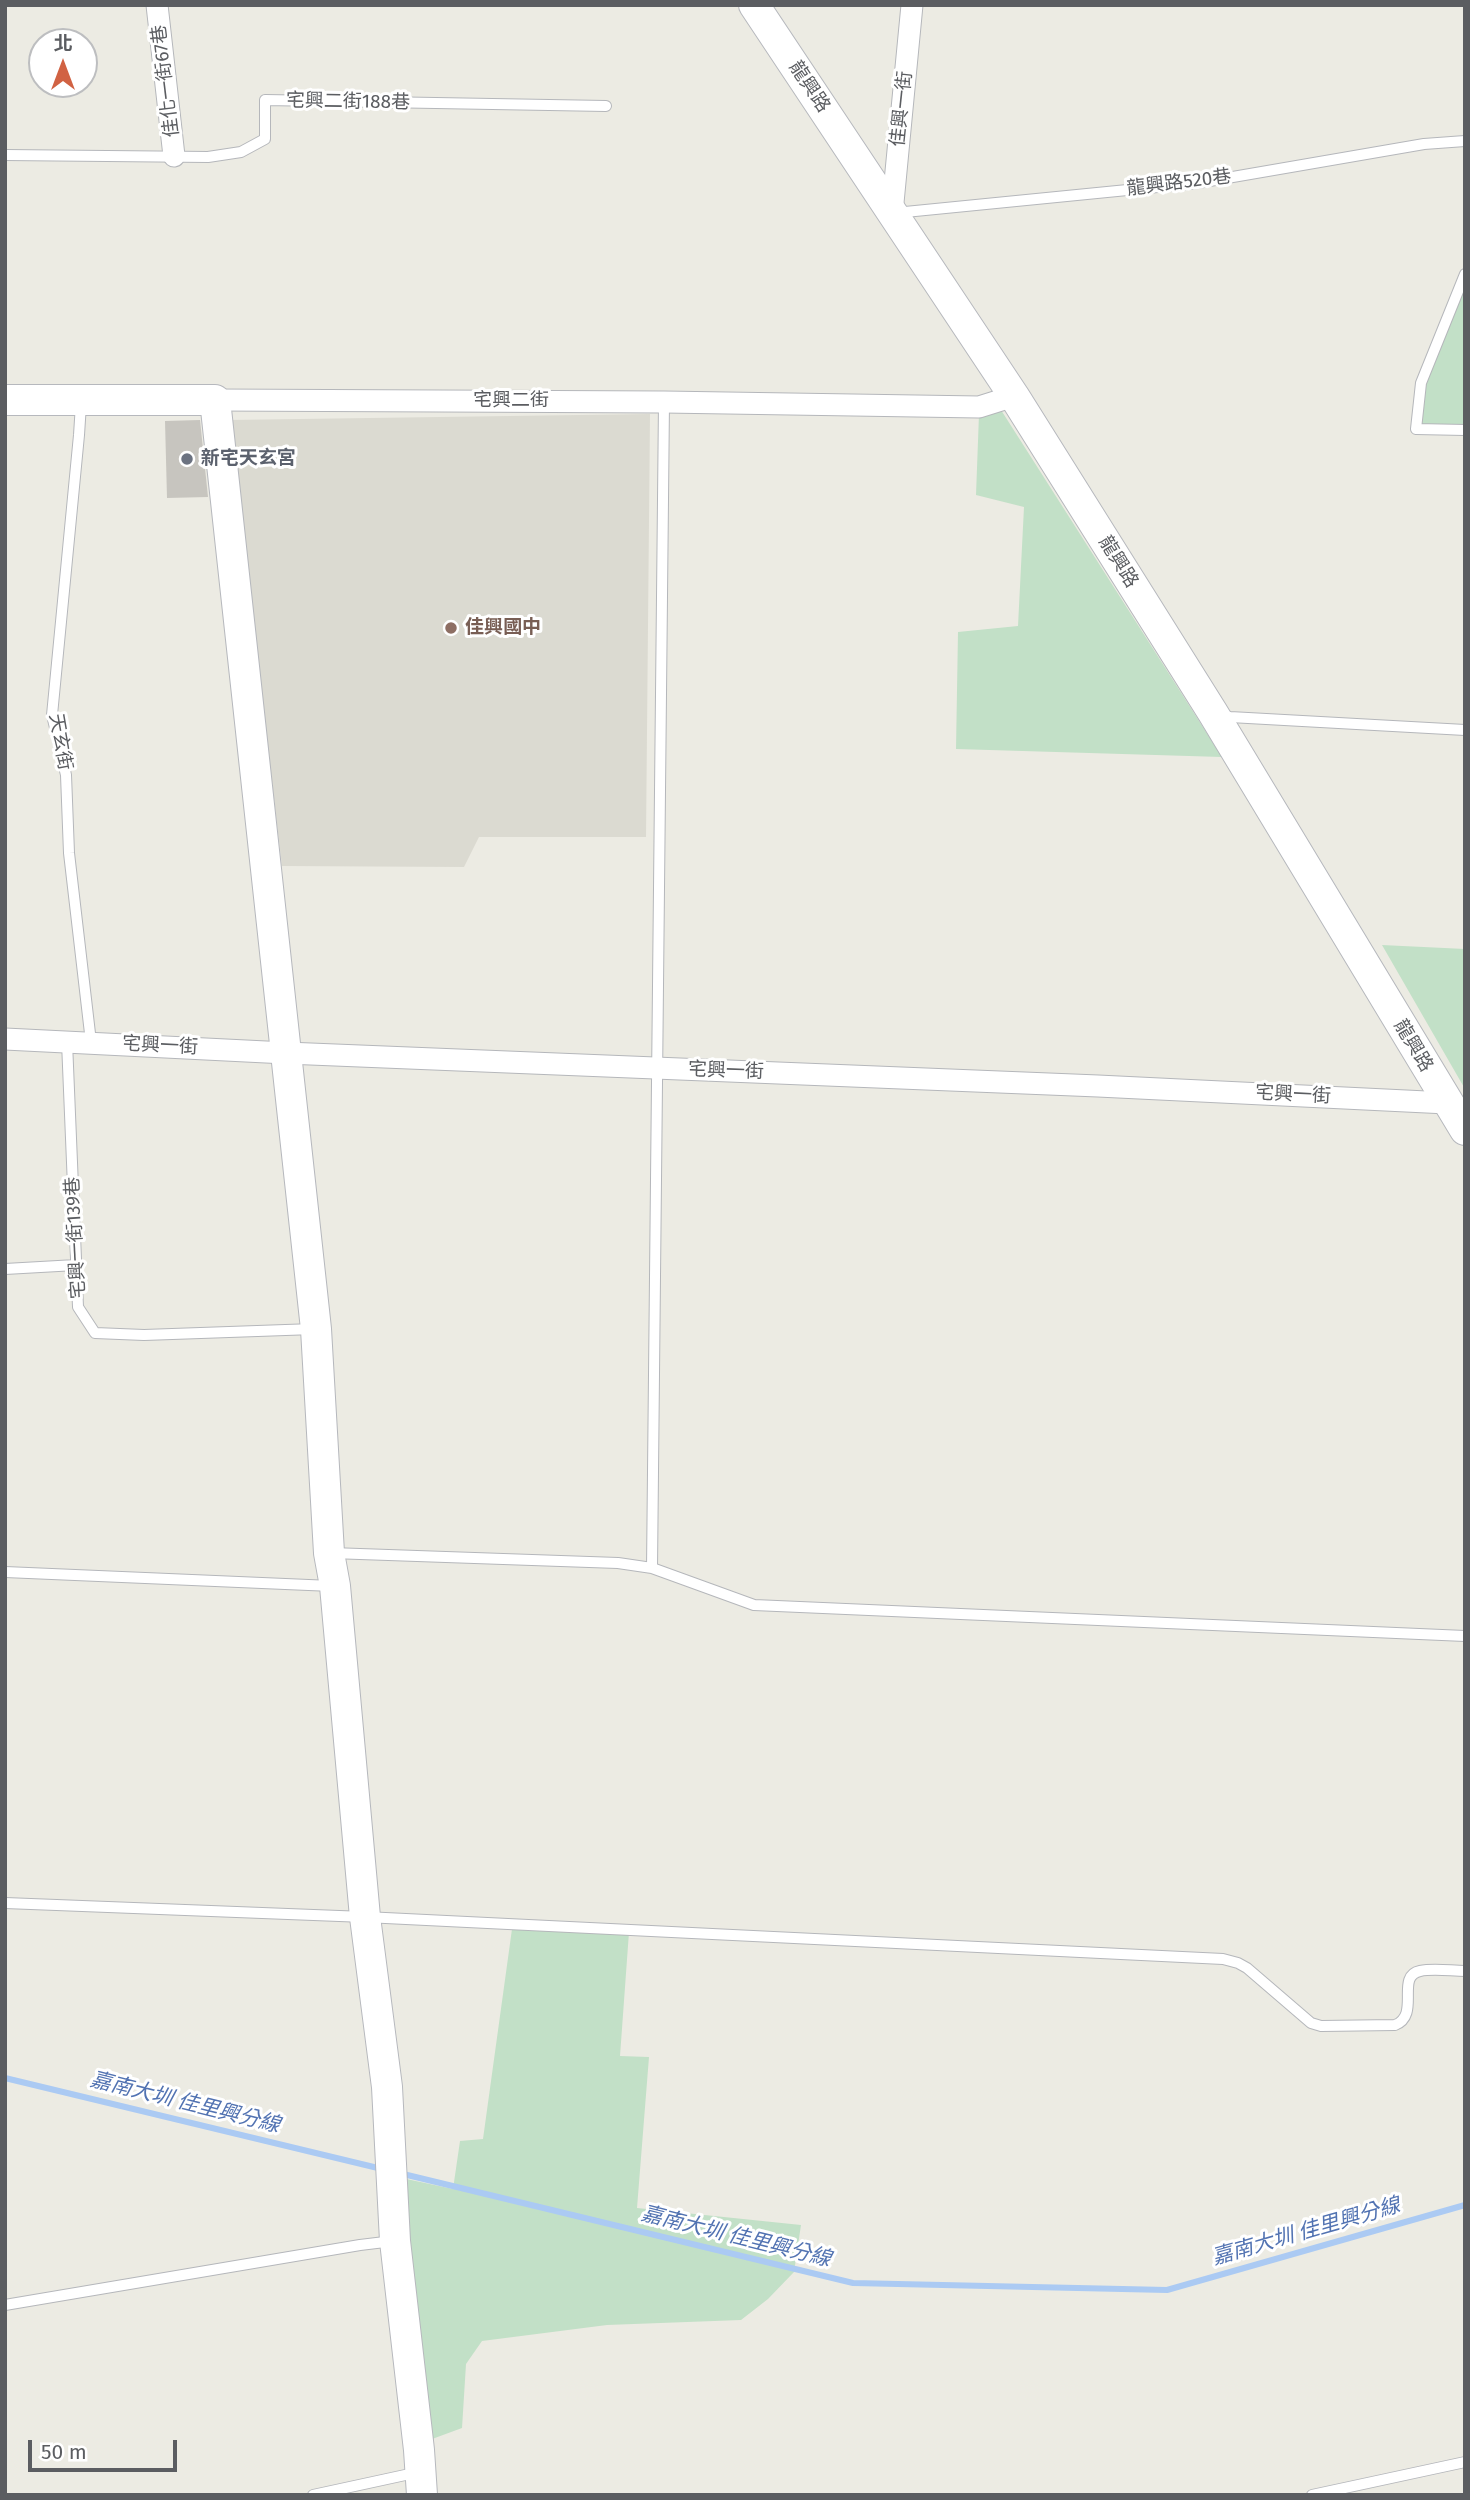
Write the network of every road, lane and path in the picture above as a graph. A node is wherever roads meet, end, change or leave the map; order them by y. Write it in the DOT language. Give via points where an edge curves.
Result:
graph roads {
  1 [pos="157,5"];
  2 [pos="754,5"];
  3 [pos="912,5"];
  4 [pos="606,106"];
  5 [pos="1465,141"];
  6 [pos="5,155"];
  7 [pos="174,156"];
  8 [pos="892,213"];
  9 [pos="1465,274"];
  10 [pos="1014,396"];
  11 [pos="5,400"];
  12 [pos="215,400"];
  13 [pos="81,401"];
  14 [pos="664,402"];
  15 [pos="1465,430"];
  16 [pos="1213,713"];
  17 [pos="1465,730"];
  18 [pos="5,1039"];
  19 [pos="67,1042"];
  20 [pos="91,1042"];
  21 [pos="285,1053"];
  22 [pos="657,1069"];
  23 [pos="1447,1103"];
  24 [pos="1465,1130"];
  25 [pos="76,1265"];
  26 [pos="5,1269"];
  27 [pos="316,1329"];
  28 [pos="329,1553"];
  29 [pos="652,1567"];
  30 [pos="5,1572"];
  31 [pos="335,1586"];
  32 [pos="1465,1636"];
  33 [pos="5,1903"];
  34 [pos="365,1917"];
  35 [pos="1465,1971"];
  36 [pos="396,2241"];
  37 [pos="5,2305"];
  38 [pos="1465,2462"];
  39 [pos="420,2484"];
  40 [pos="313,2495"];
  41 [pos="1312,2495"];
  1 -- 7 [label="street, 佳化一街67巷"];
  2 -- 8 [label="street, 龍興路"];
  3 -- 8 [label="street, 佳興一街"];
  4 -- 7 [label="lane, 宅興二街188巷" via="265,100 265,139 241,152"];
  5 -- 8 [label="lane, 龍興路520巷" via="1198,183"];
  6 -- 7 [label="lane, 宅興二街188巷"];
  8 -- 10 [label="street, 龍興路"];
  9 -- 15 [label="lane" via="1421,383 1416,429"];
  10 -- 14 [label="street, 宅興二街" via="979,407"];
  10 -- 16 [label="street, 龍興路"];
  11 -- 13 [label="street, 宅興二街"];
  12 -- 13 [label="street, 宅興二街"];
  12 -- 14 [label="street, 宅興二街"];
  12 -- 21 [label="street"];
  13 -- 20 [label="lane, 天玄街" via="52,715 66,775 69,853"];
  14 -- 22 [label="lane"];
  16 -- 17 [label="lane"];
  16 -- 23 [label="street, 龍興路"];
  18 -- 19 [label="street, 宅興一街"];
  19 -- 20 [label="street, 宅興一街"];
  19 -- 25 [label="lane, 宅興一街139巷"];
  20 -- 21 [label="street, 宅興一街"];
  21 -- 22 [label="street, 宅興一街"];
  21 -- 27 [label="street"];
  22 -- 23 [label="street, 宅興一街"];
  22 -- 29 [label="lane"];
  23 -- 24 [label="street, 龍興路"];
  25 -- 26 [label="lane"];
  25 -- 27 [label="lane, 宅興一街139巷" via="78,1307 95,1333"];
  27 -- 28 [label="street"];
  28 -- 29 [label="lane"];
  28 -- 31 [label="street"];
  29 -- 32 [label="lane" via="754,1605"];
  30 -- 31 [label="lane"];
  31 -- 34 [label="street"];
  33 -- 34 [label="lane"];
  34 -- 35 [label="lane" via="1223,1959 1247,1968 1304,2019 1321,2026 1401,2023 1407,2014 1408,1981 1413,1973"];
  34 -- 36 [label="street" via="387,2087"];
  36 -- 37 [label="lane"];
  36 -- 39 [label="street"];
  38 -- 41 [label="lane"];
  39 -- 40 [label="lane"];
}
